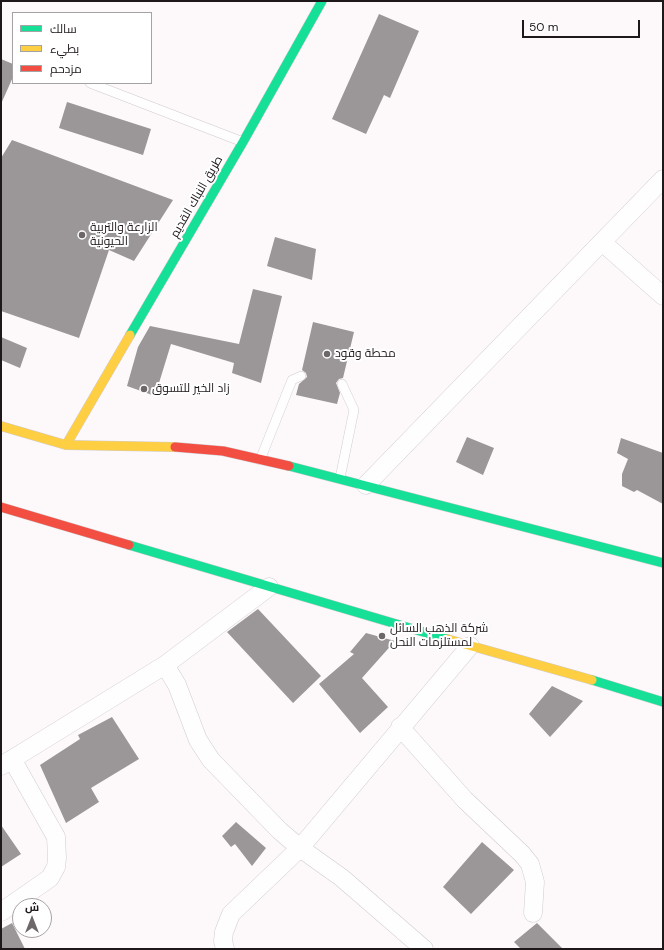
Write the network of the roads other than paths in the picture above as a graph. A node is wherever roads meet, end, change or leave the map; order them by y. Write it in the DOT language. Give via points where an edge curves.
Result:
graph roads {
  1 [pos="322,1"];
  2 [pos="93,84"];
  3 [pos="243,142"];
  4 [pos="663,179"];
  5 [pos="602,242"];
  6 [pos="663,296"];
  7 [pos="301,376"];
  8 [pos="342,384"];
  9 [pos="1,426"];
  10 [pos="66,445"];
  11 [pos="260,460"];
  12 [pos="340,478"];
  13 [pos="366,486"];
  14 [pos="1,508"];
  15 [pos="663,563"];
  16 [pos="269,587"];
  17 [pos="470,646"];
  18 [pos="165,665"];
  19 [pos="663,702"];
  20 [pos="400,727"];
  21 [pos="7,763"];
  22 [pos="300,848"];
  23 [pos="1,912"];
  24 [pos="532,913"];
  25 [pos="226,949"];
  26 [pos="424,949"];
  1 -- 3 [label="main road, طريق النباك القديم"];
  2 -- 3 [label="lane"];
  3 -- 10 [label="main road, طريق النباك القديم"];
  4 -- 5 [label="street"];
  5 -- 6 [label="street"];
  5 -- 13 [label="street"];
  7 -- 11 [label="lane" via="292,380"];
  8 -- 12 [label="lane" via="354,410"];
  9 -- 10 [label="main road"];
  10 -- 11 [label="main road" via="190,447 223,451"];
  11 -- 12 [label="main road"];
  12 -- 13 [label="main road"];
  13 -- 15 [label="main road"];
  14 -- 16 [label="main road"];
  16 -- 17 [label="main road"];
  16 -- 18 [label="street"];
  17 -- 19 [label="main road"];
  17 -- 20 [label="street"];
  18 -- 21 [label="street"];
  18 -- 22 [label="street" via="177,685 198,740 212,760 280,831"];
  20 -- 22 [label="street"];
  20 -- 24 [label="street" via="466,800 530,864 535,882"];
  21 -- 23 [label="street" via="56,838 57,858 56,867 50,878"];
  22 -- 25 [label="street" via="231,914 224,932 223,941"];
  22 -- 26 [label="street" via="342,878"];
}
